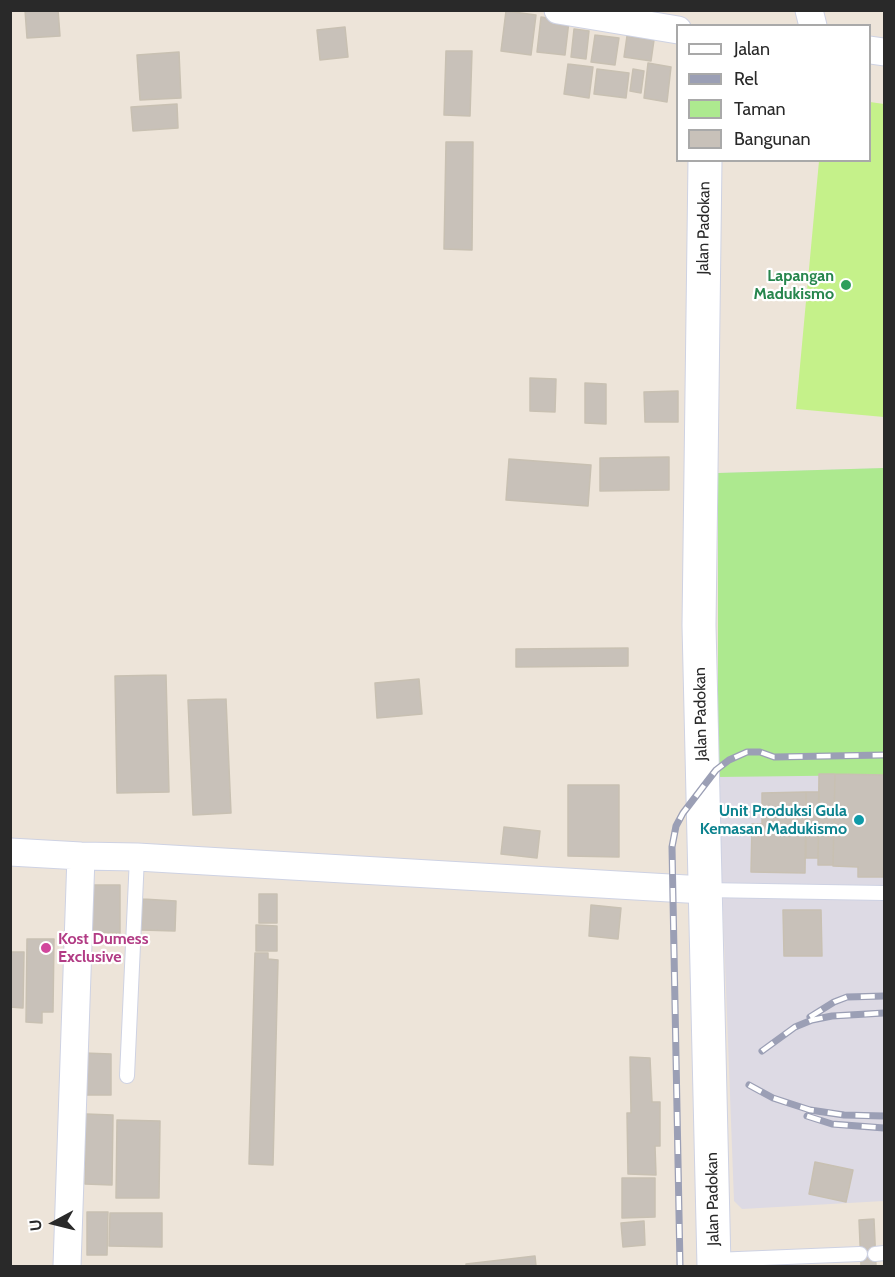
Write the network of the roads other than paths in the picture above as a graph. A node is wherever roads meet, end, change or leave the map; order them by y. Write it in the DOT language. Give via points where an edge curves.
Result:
graph roads {
  1 [pos="558,10"];
  2 [pos="676,30"];
  3 [pos="705,162"];
  4 [pos="10,852"];
  5 [pos="81,856"];
  6 [pos="137,857"];
  7 [pos="704,890"];
  8 [pos="885,893"];
  9 [pos="127,1076"];
  10 [pos="860,1254"];
  11 [pos="714,1263"];
  12 [pos="67,1266"];
  1 -- 2 [label="street"];
  3 -- 7 [label="street, Jalan Padokan" via="699,625"];
  4 -- 5 [label="street"];
  5 -- 6 [label="street"];
  5 -- 12 [label="street"];
  6 -- 7 [label="street"];
  6 -- 9 [label="lane"];
  7 -- 8 [label="lane"];
  7 -- 11 [label="street, Jalan Padokan"];
  10 -- 11 [label="lane"];
}
